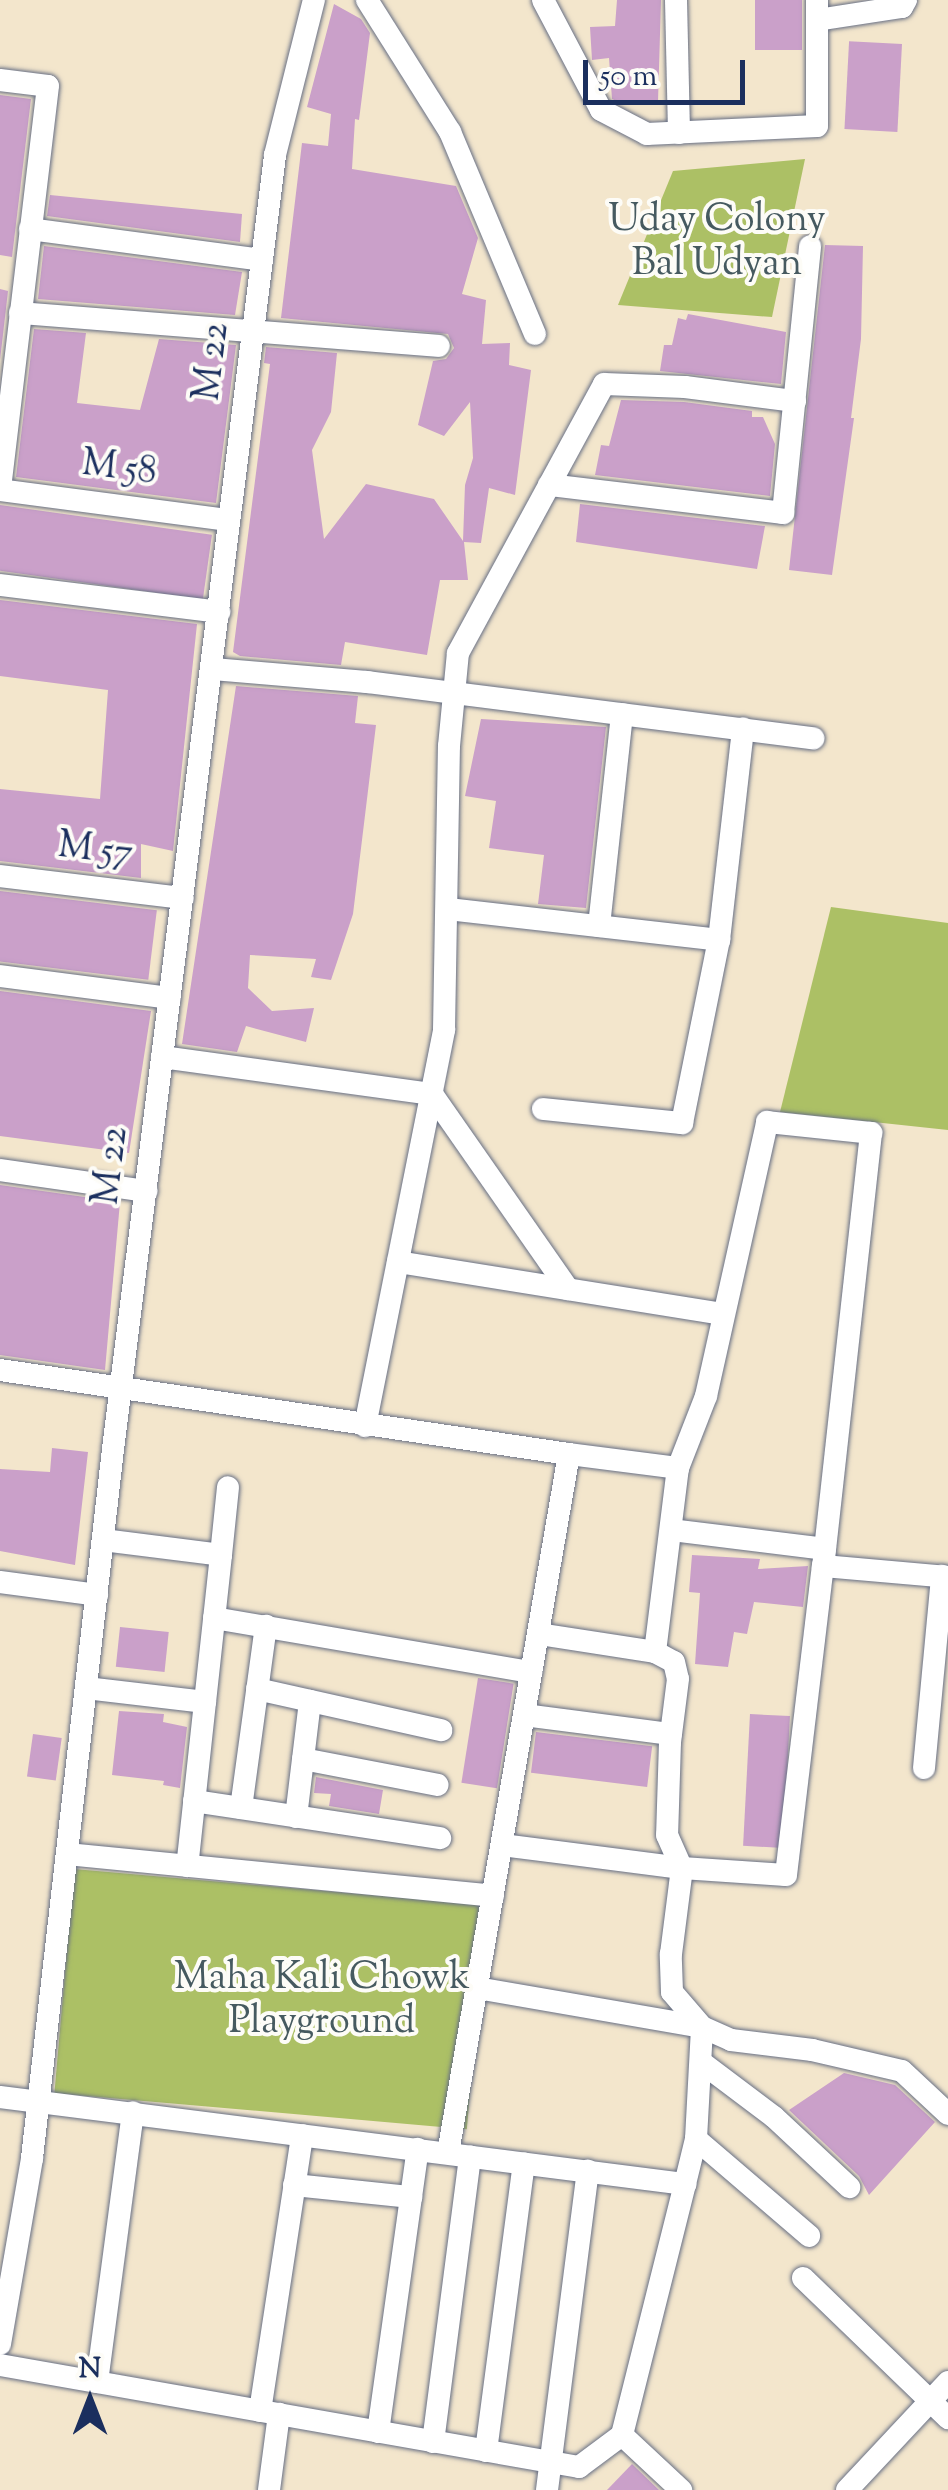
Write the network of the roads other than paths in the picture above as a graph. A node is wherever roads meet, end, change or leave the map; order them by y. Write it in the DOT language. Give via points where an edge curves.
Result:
graph roads {
  1 [pos="314,0"];
  2 [pos="367,0"];
  3 [pos="543,0"];
  4 [pos="676,0"];
  5 [pos="906,0"];
  6 [pos="817,10"];
  7 [pos="0,80"];
  8 [pos="679,133"];
  9 [pos="30,229"];
  10 [pos="810,246"];
  11 [pos="262,260"];
  12 [pos="0,274"];
  13 [pos="25,277"];
  14 [pos="20,312"];
  15 [pos="253,331"];
  16 [pos="535,334"];
  17 [pos="438,346"];
  18 [pos="5,392"];
  19 [pos="795,402"];
  20 [pos="549,485"];
  21 [pos="0,488"];
  22 [pos="230,520"];
  23 [pos="0,585"];
  24 [pos="219,612"];
  25 [pos="212,669"];
  26 [pos="454,694"];
  27 [pos="622,714"];
  28 [pos="742,728"];
  29 [pos="813,738"];
  30 [pos="0,876"];
  31 [pos="182,898"];
  32 [pos="448,908"];
  33 [pos="598,926"];
  34 [pos="719,940"];
  35 [pos="0,976"];
  36 [pos="170,998"];
  37 [pos="162,1057"];
  38 [pos="432,1094"];
  39 [pos="543,1110"];
  40 [pos="0,1170"];
  41 [pos="146,1191"];
  42 [pos="398,1262"];
  43 [pos="568,1289"];
  44 [pos="722,1314"];
  45 [pos="0,1370"];
  46 [pos="121,1388"];
  47 [pos="365,1426"];
  48 [pos="570,1454"];
  49 [pos="678,1468"];
  50 [pos="228,1487"];
  51 [pos="670,1530"];
  52 [pos="103,1540"];
  53 [pos="221,1555"];
  54 [pos="824,1558"];
  55 [pos="945,1576"];
  56 [pos="0,1582"];
  57 [pos="97,1595"];
  58 [pos="214,1618"];
  59 [pos="266,1626"];
  60 [pos="539,1634"];
  61 [pos="655,1652"];
  62 [pos="532,1672"];
  63 [pos="86,1688"];
  64 [pos="257,1689"];
  65 [pos="310,1700"];
  66 [pos="205,1702"];
  67 [pos="524,1715"];
  68 [pos="440,1730"];
  69 [pos="671,1734"];
  70 [pos="303,1758"];
  71 [pos="924,1768"];
  72 [pos="438,1785"];
  73 [pos="194,1801"];
  74 [pos="241,1808"];
  75 [pos="296,1816"];
  76 [pos="440,1838"];
  77 [pos="502,1845"];
  78 [pos="68,1854"];
  79 [pos="187,1866"];
  80 [pos="682,1868"];
  81 [pos="493,1896"];
  82 [pos="477,1988"];
  83 [pos="702,2027"];
  84 [pos="702,2062"];
  85 [pos="0,2097"];
  86 [pos="39,2100"];
  87 [pos="132,2112"];
  88 [pos="948,2114"];
  89 [pos="302,2134"];
  90 [pos="696,2139"];
  91 [pos="418,2149"];
  92 [pos="460,2155"];
  93 [pos="524,2163"];
  94 [pos="588,2172"];
  95 [pos="685,2184"];
  96 [pos="294,2185"];
  97 [pos="849,2187"];
  98 [pos="412,2197"];
  99 [pos="809,2236"];
  100 [pos="803,2278"];
  101 [pos="0,2344"];
  102 [pos="0,2365"];
  103 [pos="96,2382"];
  104 [pos="948,2382"];
  105 [pos="930,2401"];
  106 [pos="270,2413"];
  107 [pos="948,2418"];
  108 [pos="378,2432"];
  109 [pos="622,2435"];
  110 [pos="433,2442"];
  111 [pos="486,2451"];
  112 [pos="552,2462"];
  113 [pos="269,2490"];
  114 [pos="548,2490"];
  115 [pos="680,2490"];
  116 [pos="847,2490"];
  1 -- 11 [label="street, M 22" via="275,155"];
  2 -- 16 [label="street" via="450,132"];
  3 -- 8 [label="street" via="601,110 647,134"];
  4 -- 8 [label="street"];
  5 -- 6 [label="street" via="902,7"];
  6 -- 8 [label="street" via="816,126"];
  7 -- 9 [label="street, M 58" via="48,86"];
  9 -- 11 [label="street"];
  9 -- 13 [label="street, M 58"];
  10 -- 19 [label="street"];
  11 -- 15 [label="street, M 22"];
  12 -- 13 [label="street"];
  13 -- 14 [label="street, M 58"];
  14 -- 15 [label="street"];
  14 -- 18 [label="street, M 58"];
  15 -- 17 [label="street"];
  15 -- 22 [label="street, M 22"];
  18 -- 21 [label="street, M 58"];
  19 -- 20 [label="street" via="604,384"];
  19 -- 20 [label="street" via="783,514"];
  20 -- 26 [label="street" via="458,653"];
  21 -- 22 [label="street, M 58"];
  22 -- 24 [label="street, M 22"];
  23 -- 24 [label="street"];
  24 -- 25 [label="street, M 22"];
  25 -- 26 [label="street"];
  25 -- 31 [label="street, M 22"];
  26 -- 27 [label="street"];
  26 -- 32 [label="street"];
  27 -- 28 [label="street"];
  27 -- 33 [label="street"];
  28 -- 29 [label="street"];
  28 -- 34 [label="street"];
  30 -- 31 [label="street, M 57"];
  31 -- 36 [label="street, M 22"];
  32 -- 33 [label="street"];
  32 -- 38 [label="street" via="444,1030"];
  33 -- 34 [label="street"];
  34 -- 39 [label="street" via="682,1123"];
  35 -- 36 [label="street"];
  36 -- 37 [label="street, M 22"];
  37 -- 38 [label="street"];
  37 -- 41 [label="street, M 22"];
  38 -- 42 [label="street"];
  38 -- 43 [label="street"];
  40 -- 41 [label="street"];
  41 -- 46 [label="street, M 22"];
  42 -- 43 [label="street"];
  42 -- 47 [label="street"];
  43 -- 44 [label="street"];
  44 -- 49 [label="street" via="706,1396"];
  44 -- 54 [label="street" via="767,1122 871,1133"];
  45 -- 46 [label="street"];
  46 -- 47 [label="street"];
  46 -- 52 [label="street, M 22"];
  47 -- 48 [label="street"];
  48 -- 49 [label="street"];
  48 -- 60 [label="street"];
  49 -- 51 [label="street"];
  50 -- 53 [label="street"];
  51 -- 54 [label="street"];
  51 -- 61 [label="street"];
  52 -- 53 [label="street"];
  52 -- 57 [label="street, M 22"];
  53 -- 58 [label="street"];
  54 -- 55 [label="street"];
  54 -- 80 [label="street" via="786,1875"];
  55 -- 71 [label="street"];
  56 -- 57 [label="street"];
  57 -- 63 [label="street, M 22"];
  58 -- 59 [label="street"];
  58 -- 66 [label="street"];
  59 -- 62 [label="street"];
  59 -- 64 [label="street"];
  60 -- 61 [label="street"];
  60 -- 62 [label="street"];
  61 -- 69 [label="street" via="678,1668"];
  62 -- 67 [label="street"];
  63 -- 66 [label="street"];
  63 -- 78 [label="street, M 22"];
  64 -- 65 [label="street"];
  64 -- 74 [label="street"];
  65 -- 68 [label="street"];
  65 -- 70 [label="street"];
  66 -- 73 [label="street"];
  67 -- 69 [label="street"];
  67 -- 77 [label="street"];
  69 -- 80 [label="street" via="667,1835"];
  70 -- 72 [label="street"];
  70 -- 75 [label="street"];
  73 -- 74 [label="street"];
  73 -- 79 [label="street"];
  74 -- 75 [label="street"];
  75 -- 76 [label="street"];
  77 -- 80 [label="street"];
  77 -- 81 [label="street"];
  78 -- 79 [label="street"];
  78 -- 86 [label="street, M 22"];
  79 -- 81 [label="street"];
  80 -- 83 [label="street" via="670,1954 672,1992"];
  81 -- 82 [label="street"];
  82 -- 83 [label="street"];
  82 -- 92 [label="street"];
  83 -- 84 [label="street"];
  83 -- 88 [label="street" via="731,2040 902,2071"];
  84 -- 90 [label="street"];
  84 -- 97 [label="street"];
  85 -- 86 [label="street"];
  86 -- 87 [label="street"];
  86 -- 101 [label="street, M 22"];
  87 -- 89 [label="street"];
  87 -- 103 [label="street"];
  89 -- 91 [label="street"];
  89 -- 96 [label="street"];
  90 -- 95 [label="street"];
  90 -- 99 [label="street"];
  91 -- 92 [label="street"];
  91 -- 98 [label="street"];
  92 -- 93 [label="street"];
  92 -- 110 [label="street"];
  93 -- 94 [label="street"];
  93 -- 111 [label="street"];
  94 -- 95 [label="street"];
  94 -- 112 [label="street"];
  95 -- 109 [label="street"];
  96 -- 98 [label="street"];
  96 -- 106 [label="street"];
  98 -- 108 [label="street"];
  100 -- 105 [label="street"];
  102 -- 103 [label="street"];
  103 -- 106 [label="street"];
  104 -- 105 [label="street"];
  105 -- 107 [label="street"];
  105 -- 116 [label="street"];
  106 -- 108 [label="street"];
  106 -- 113 [label="street"];
  108 -- 110 [label="street"];
  109 -- 112 [label="street" via="579,2467"];
  109 -- 115 [label="street"];
  110 -- 111 [label="street"];
  111 -- 112 [label="street"];
  112 -- 114 [label="street"];
}
